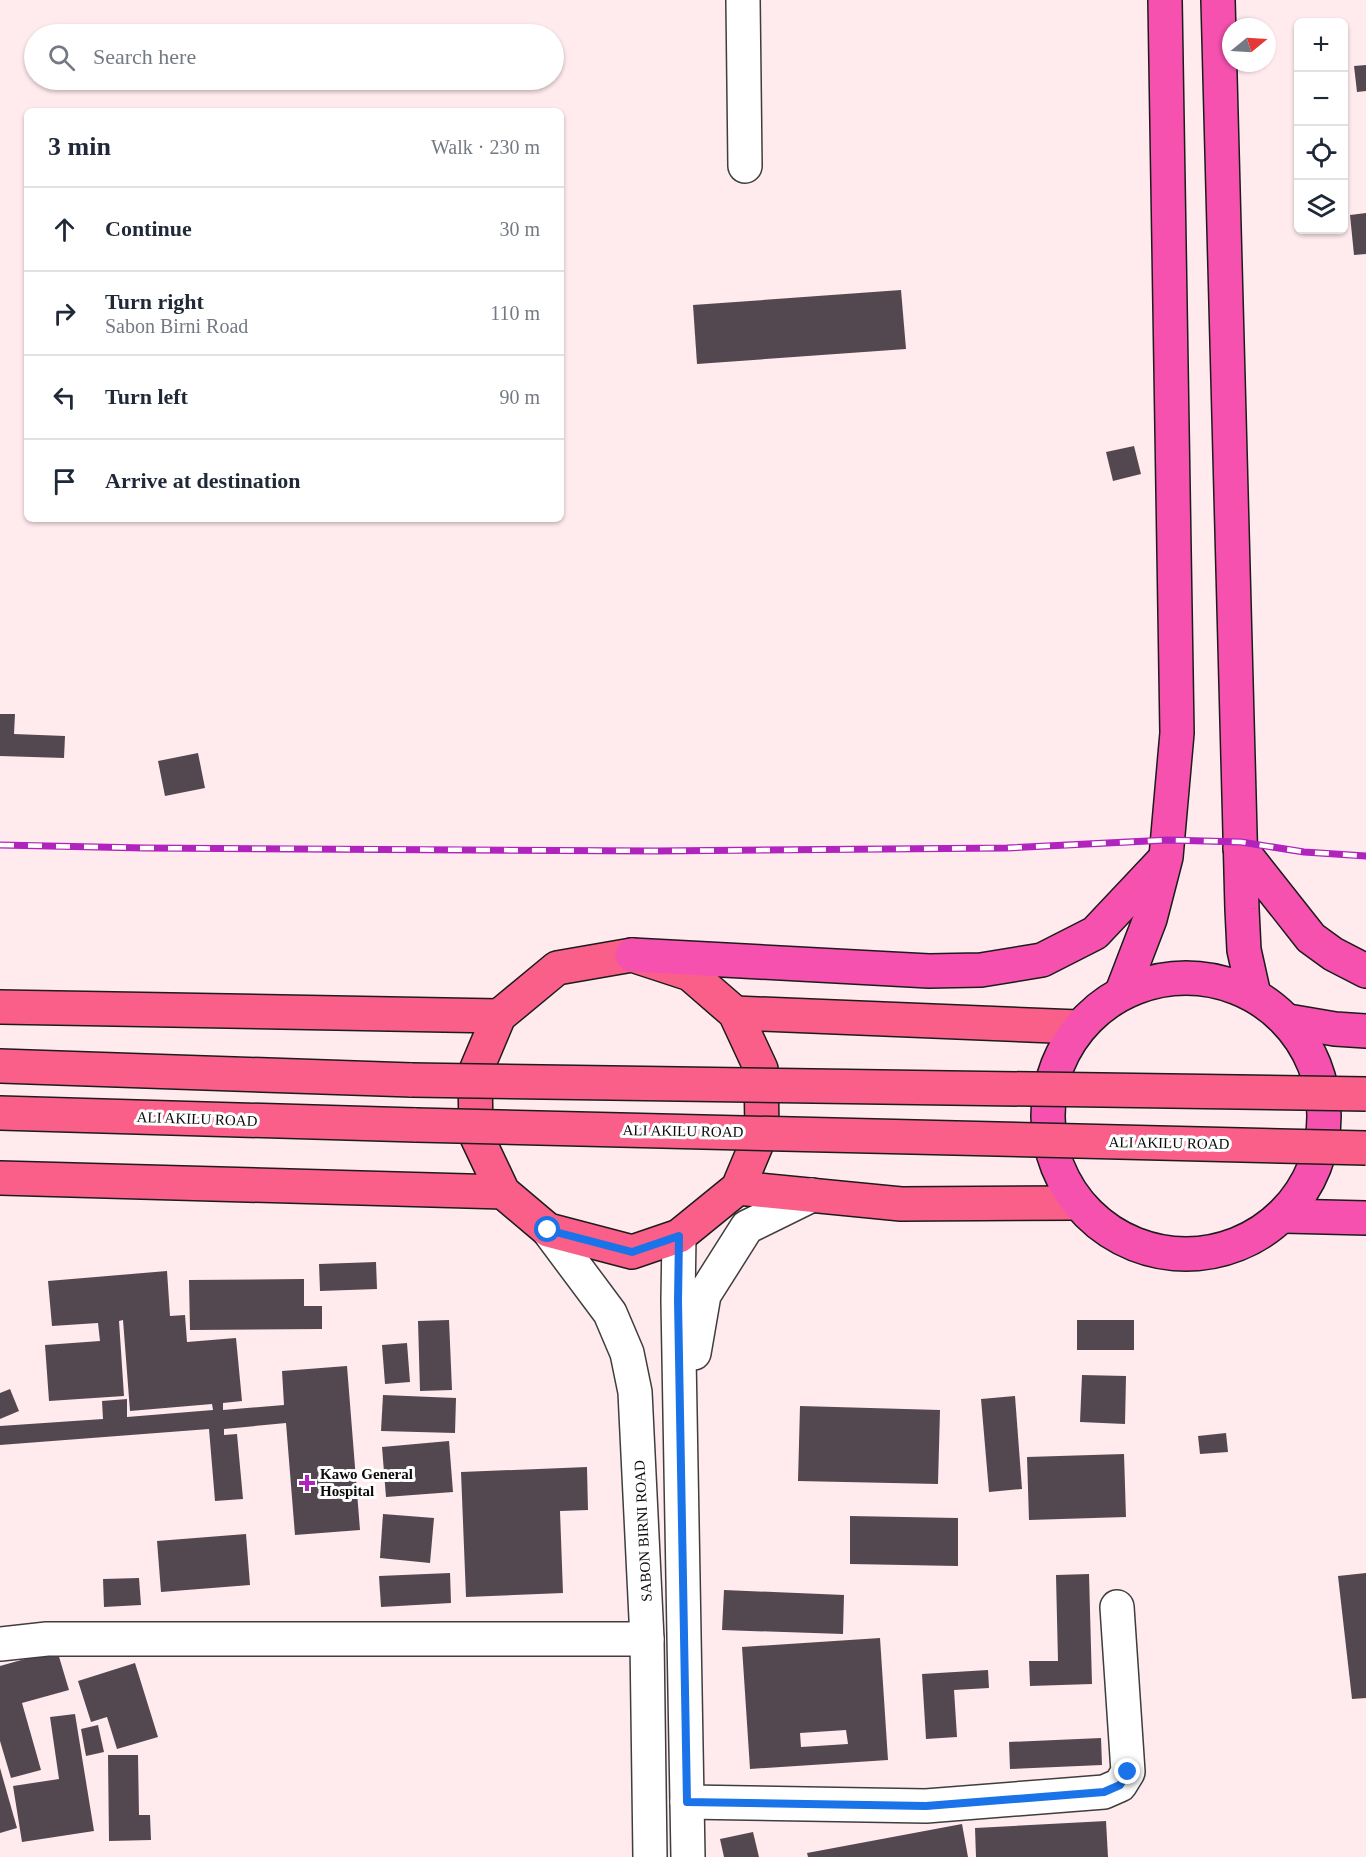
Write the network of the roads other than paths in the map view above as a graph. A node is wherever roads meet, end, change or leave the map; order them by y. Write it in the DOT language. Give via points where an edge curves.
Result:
graph roads {
  1 [pos="743,0"];
  2 [pos="1165,0"];
  3 [pos="1218,0"];
  4 [pos="745,166"];
  5 [pos="1240,848"];
  6 [pos="1166,857"];
  7 [pos="632,955"];
  8 [pos="1366,970"];
  9 [pos="1122,992"];
  10 [pos="1254,995"];
  11 [pos="0,1007"];
  12 [pos="735,1013"];
  13 [pos="499,1016"];
  14 [pos="1288,1021"];
  15 [pos="1079,1027"];
  16 [pos="1366,1031"];
  17 [pos="0,1066"];
  18 [pos="1366,1094"];
  19 [pos="0,1113"];
  20 [pos="1366,1148"];
  21 [pos="0,1178"];
  22 [pos="738,1188"];
  23 [pos="503,1192"];
  24 [pos="812,1195"];
  25 [pos="1077,1203"];
  26 [pos="1284,1216"];
  27 [pos="1366,1218"];
  28 [pos="548,1230"];
  29 [pos="679,1236"];
  30 [pos="681,1422"];
  31 [pos="1117,1607"];
  32 [pos="647,1639"];
  33 [pos="0,1644"];
  34 [pos="687,1802"];
  35 [pos="650,1857"];
  36 [pos="688,1857"];
  1 -- 4 [label="street"];
  2 -- 6 [label="highway" via="1177,733"];
  3 -- 5 [label="highway"];
  5 -- 8 [label="highway" via="1311,938"];
  5 -- 10 [label="highway" via="1244,950"];
  6 -- 7 [label="highway" via="1095,933 1042,960 981,970 929,971"];
  6 -- 9 [label="highway" via="1150,919"];
  7 -- 12 [label="main road" via="690,974"];
  7 -- 13 [label="main road" via="557,968"];
  9 -- 10 [label="highway" via="1165,978 1208,978"];
  9 -- 15 [label="highway"];
  10 -- 14 [label="highway"];
  11 -- 13 [label="main road"];
  12 -- 15 [label="main road"];
  12 -- 22 [label="main road" via="761,1069 762,1131"];
  13 -- 23 [label="main road" via="475,1073 476,1136"];
  14 -- 16 [label="highway"];
  14 -- 26 [label="highway" via="1316,1067 1325,1120 1314,1172"];
  15 -- 25 [label="highway" via="1058,1061 1047,1110 1053,1159"];
  17 -- 18 [label="main road, bridge" via="412,1080"];
  19 -- 20 [label="main road, ALI AKILU ROAD, bridge"];
  21 -- 23 [label="main road"];
  22 -- 24 [label="main road"];
  22 -- 29 [label="main road"];
  23 -- 28 [label="main road"];
  24 -- 25 [label="main road" via="901,1204"];
  24 -- 30 [label="street" via="747,1227 704,1295"];
  25 -- 26 [label="highway" via="1121,1240 1177,1256 1235,1248"];
  26 -- 27 [label="highway"];
  28 -- 29 [label="main road" via="632,1252"];
  28 -- 32 [label="street, SABON BIRNI ROAD" via="610,1313 627,1353 635,1392"];
  29 -- 30 [label="street"];
  30 -- 34 [label="street"];
  31 -- 34 [label="street" via="1128,1772 1120,1785 1104,1792 926,1806"];
  32 -- 33 [label="street" via="47,1639"];
  32 -- 35 [label="street, SABON BIRNI ROAD"];
  34 -- 36 [label="street"];
}
